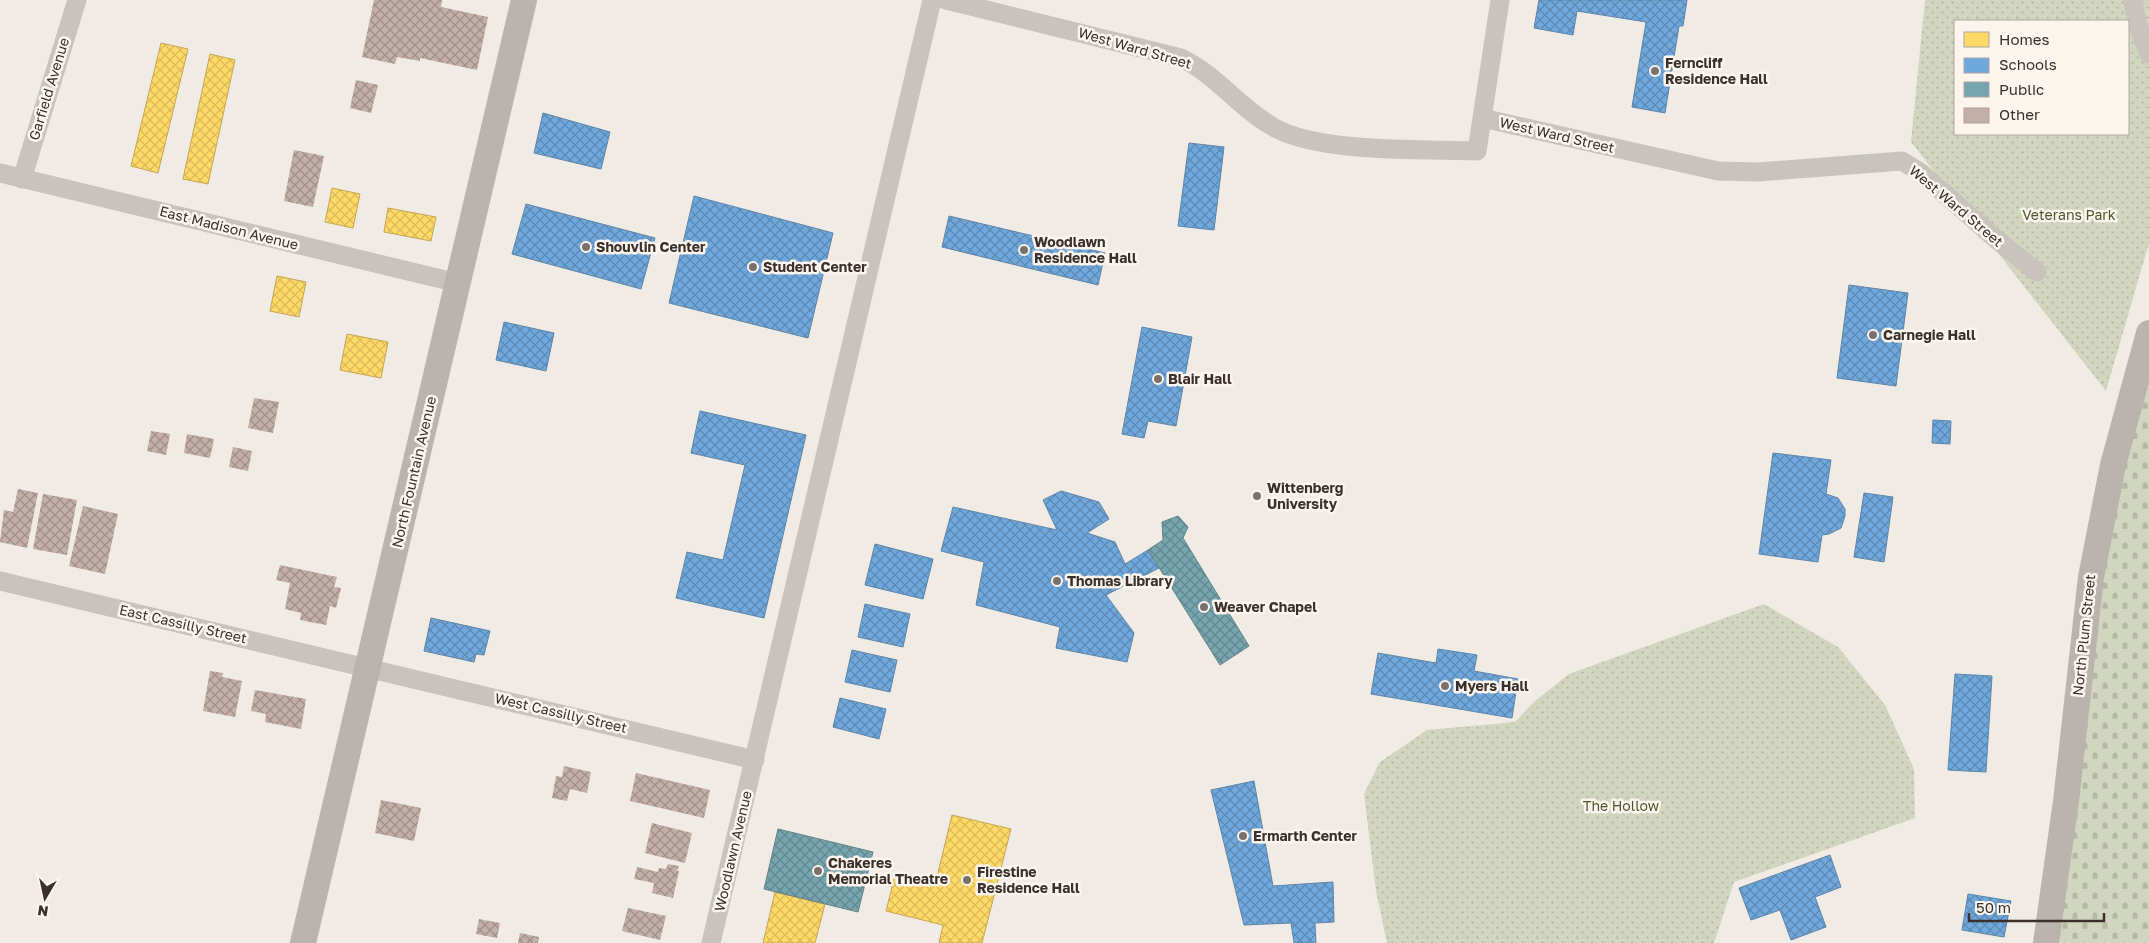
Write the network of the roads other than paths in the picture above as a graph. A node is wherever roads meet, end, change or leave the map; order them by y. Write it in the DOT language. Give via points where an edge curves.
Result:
graph roads {
  1 [pos="77,0"];
  2 [pos="524,0"];
  3 [pos="932,0"];
  4 [pos="946,0"];
  5 [pos="1500,0"];
  6 [pos="2133,0"];
  7 [pos="2149,54"];
  8 [pos="1482,118"];
  9 [pos="0,173"];
  10 [pos="22,179"];
  11 [pos="2037,272"];
  12 [pos="458,283"];
  13 [pos="2149,333"];
  14 [pos="0,581"];
  15 [pos="367,668"];
  16 [pos="755,760"];
  17 [pos="303,943"];
  18 [pos="711,943"];
  19 [pos="2046,943"];
  1 -- 10 [label="street, Garfield Avenue"];
  2 -- 12 [label="street, North Fountain Avenue"];
  3 -- 16 [label="street, Woodlawn Avenue"];
  4 -- 8 [label="street, West Ward Street" via="1181,58 1200,67 1253,114 1276,128 1322,143 1477,151"];
  5 -- 8 [label="street"];
  6 -- 7 [label="street" via="2137,23"];
  8 -- 11 [label="street, West Ward Street" via="1718,171 1758,172 1902,161 1920,172"];
  9 -- 10 [label="street, East Madison Avenue"];
  10 -- 12 [label="street, East Madison Avenue"];
  12 -- 15 [label="street, North Fountain Avenue"];
  13 -- 19 [label="street, North Plum Street" via="2113,465 2091,576 2066,801"];
  14 -- 15 [label="street, East Cassilly Street"];
  15 -- 16 [label="street, West Cassilly Street"];
  15 -- 17 [label="street, North Fountain Avenue"];
  16 -- 18 [label="street, Woodlawn Avenue"];
}
